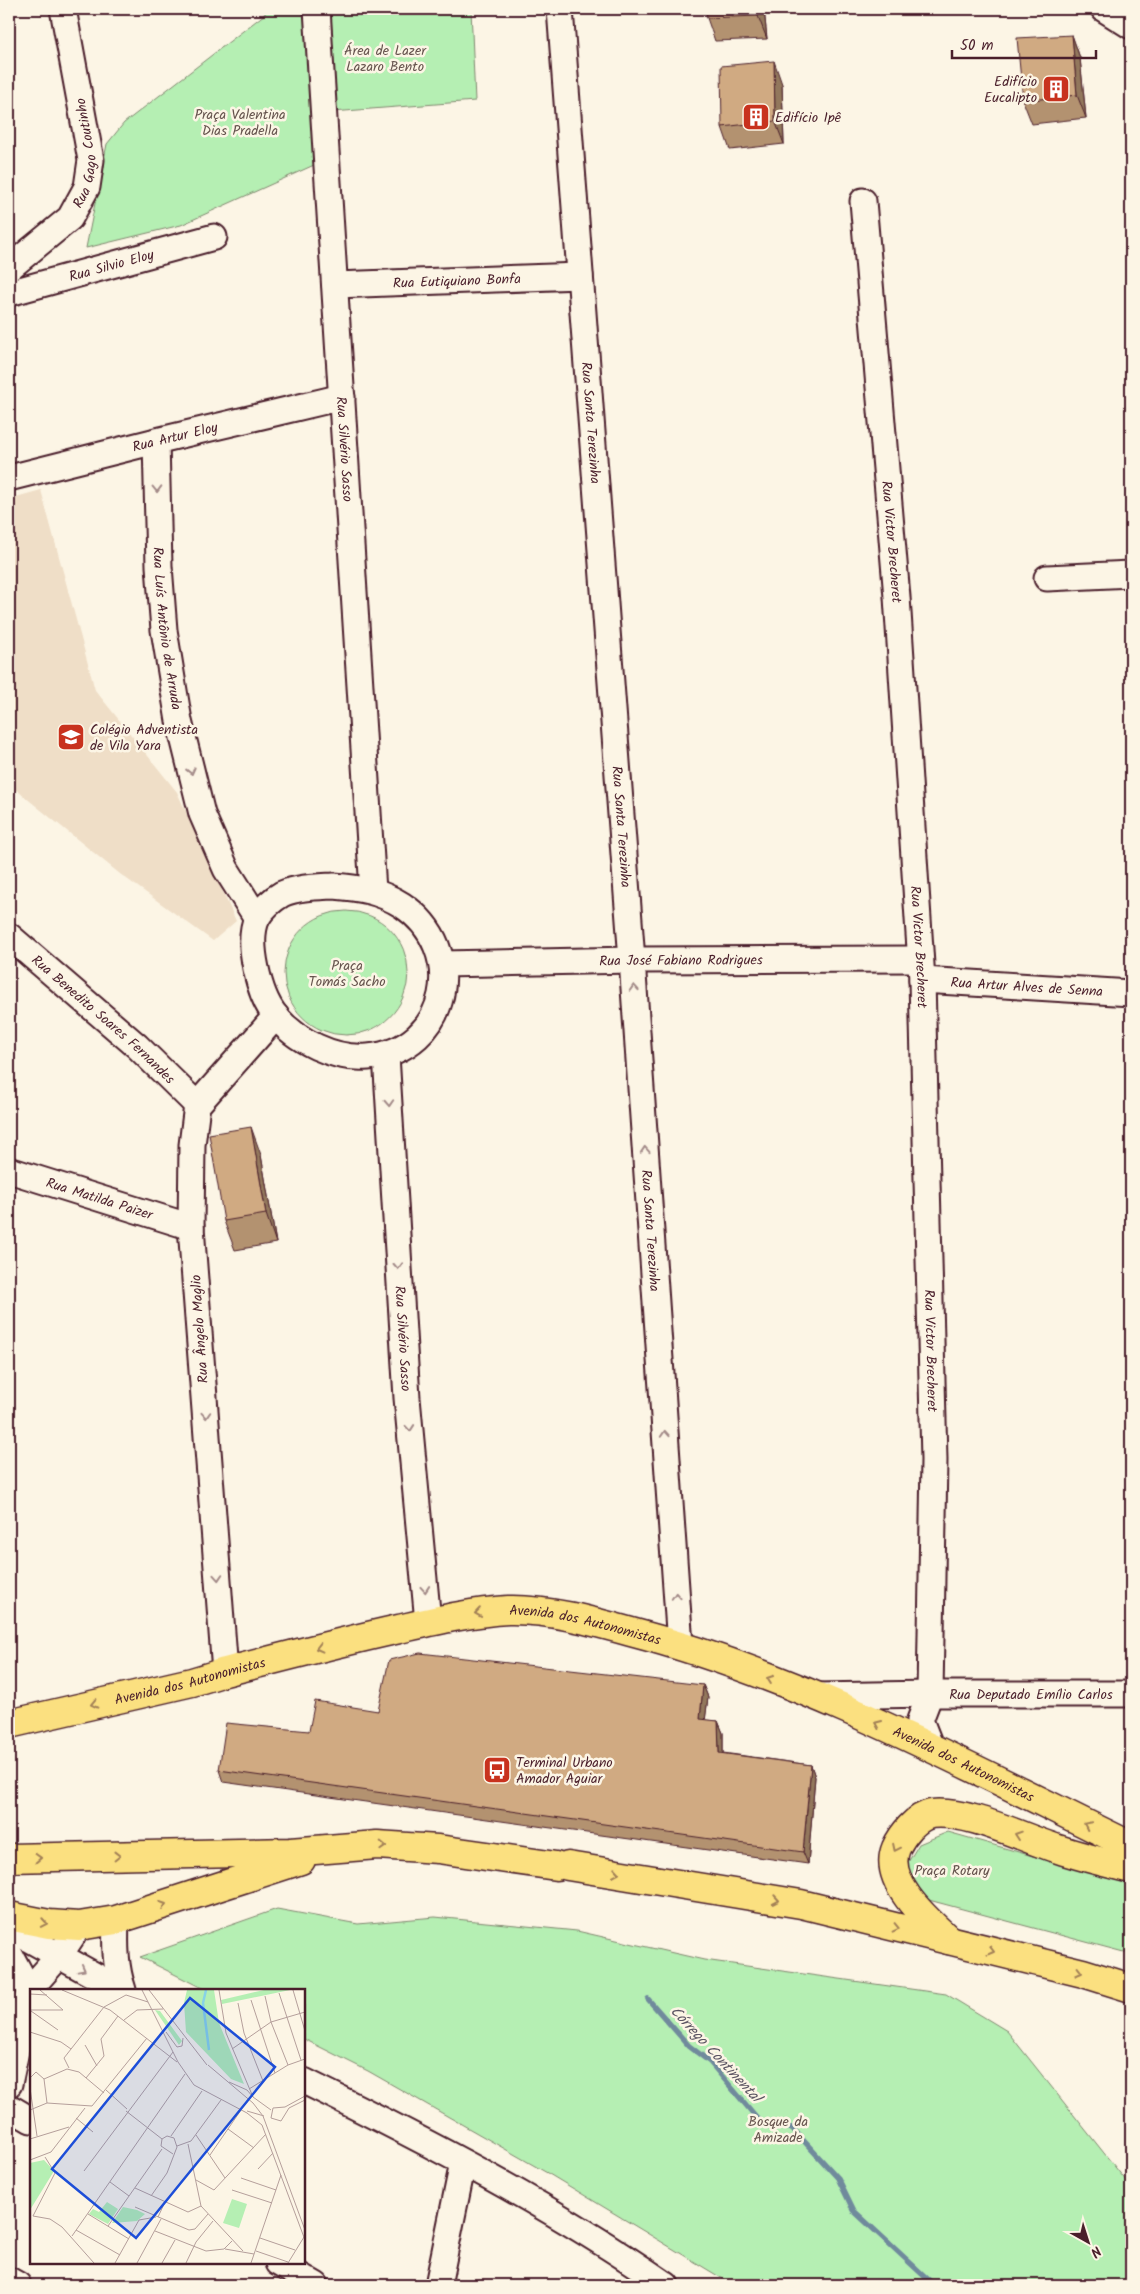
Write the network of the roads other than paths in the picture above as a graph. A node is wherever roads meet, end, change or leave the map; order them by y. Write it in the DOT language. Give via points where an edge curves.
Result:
graph roads {
  1 [pos="64,9"];
  2 [pos="317,9"];
  3 [pos="560,9"];
  4 [pos="1104,9"];
  5 [pos="1131,26"];
  6 [pos="863,201"];
  7 [pos="214,237"];
  8 [pos="9,268"];
  9 [pos="580,276"];
  10 [pos="335,285"];
  11 [pos="9,293"];
  12 [pos="342,397"];
  13 [pos="156,441"];
  14 [pos="9,477"];
  15 [pos="1131,574"];
  16 [pos="1047,578"];
  17 [pos="373,891"];
  18 [pos="257,918"];
  19 [pos="9,936"];
  20 [pos="632,960"];
  21 [pos="443,964"];
  22 [pos="921,970"];
  23 [pos="1131,993"];
  24 [pos="276,1016"];
  25 [pos="386,1055"];
  26 [pos="198,1105"];
  27 [pos="9,1170"];
  28 [pos="191,1227"];
  29 [pos="428,1622"];
  30 [pos="680,1645"];
  31 [pos="225,1672"];
  32 [pos="930,1694"];
  33 [pos="1131,1694"];
  34 [pos="816,1696"];
  35 [pos="9,1724"];
  36 [pos="931,1748"];
  37 [pos="1131,1846"];
  38 [pos="334,1849"];
  39 [pos="9,1858"];
  40 [pos="1131,1869"];
  41 [pos="9,1916"];
  42 [pos="116,1920"];
  43 [pos="79,1926"];
  44 [pos="9,1928"];
  45 [pos="949,1940"];
  46 [pos="9,1953"];
  47 [pos="59,1956"];
  48 [pos="1131,1988"];
  49 [pos="120,1989"];
  50 [pos="122,1989"];
  51 [pos="29,1990"];
  52 [pos="305,2081"];
  53 [pos="9,2084"];
  54 [pos="9,2107"];
  55 [pos="30,2119"];
  56 [pos="463,2163"];
  57 [pos="280,2264"];
  58 [pos="9,2280"];
  59 [pos="18,2285"];
  60 [pos="316,2285"];
  61 [pos="438,2285"];
  62 [pos="666,2285"];
  1 -- 8 [label="street, Rua Gago Coutinho" via="90,152 87,187 70,218"];
  2 -- 10 [label="street, Rua Silvério Sasso"];
  3 -- 9 [label="street, Rua Santa Terezinha"];
  4 -- 5 [label="street"];
  6 -- 22 [label="street, Rua Victor Brecheret" via="896,587"];
  7 -- 11 [label="street, Rua Silvio Eloy"];
  9 -- 10 [label="street, Rua Eutiquiano Bonfa"];
  9 -- 20 [label="street, Rua Santa Terezinha"];
  10 -- 12 [label="street, Rua Silvério Sasso"];
  12 -- 13 [label="street, Rua Artur Eloy"];
  12 -- 17 [label="street, Rua Silvério Sasso"];
  13 -- 14 [label="street, Rua Artur Eloy"];
  13 -- 18 [label="street, Rua Luís Antônio de Arruda, one-way" via="163,621 179,721 202,814 226,869"];
  15 -- 16 [label="street"];
  17 -- 18 [label="street" via="334,886 303,888 282,894 270,902"];
  17 -- 21 [label="street" via="403,906 425,927"];
  18 -- 24 [label="street" via="254,951 260,987"];
  19 -- 26 [label="street, Rua Benedito Soares Fernandes" via="137,1046"];
  20 -- 21 [label="street, Rua José Fabiano Rodrigues"];
  20 -- 22 [label="street, Rua José Fabiano Rodrigues"];
  30 -- 20 [label="street, Rua Santa Terezinha, one-way"];
  21 -- 25 [label="street" via="442,988 432,1018 413,1042"];
  22 -- 23 [label="street, Rua Artur Alves de Senna"];
  22 -- 32 [label="street, Rua Victor Brecheret" via="934,1460"];
  24 -- 25 [label="street" via="304,1040 327,1051 366,1058"];
  24 -- 26 [label="street"];
  25 -- 29 [label="street, Rua Silvério Sasso, one-way" via="405,1380"];
  26 -- 28 [label="street, Rua Ângelo Maglio" via="192,1145"];
  27 -- 28 [label="street, Rua Matilda Paizer"];
  28 -- 31 [label="street, Rua Ângelo Maglio, one-way"];
  30 -- 29 [label="main road, Avenida dos Autonomistas, one-way" via="602,1624 521,1610"];
  29 -- 31 [label="main road, Avenida dos Autonomistas, one-way"];
  34 -- 30 [label="main road, Avenida dos Autonomistas, one-way"];
  31 -- 35 [label="main road, Avenida dos Autonomistas, one-way"];
  32 -- 33 [label="street, Rua Deputado Emílio Carlos"];
  32 -- 34 [label="street, Rua Deputado Emílio Carlos"];
  32 -- 36 [label="street, Rua Deputado Emílio Carlos" via="920,1720"];
  36 -- 34 [label="main road, Avenida dos Autonomistas, one-way"];
  37 -- 36 [label="main road, Avenida dos Autonomistas, one-way"];
  39 -- 38 [label="main road, one-way"];
  42 -- 38 [label="main road, one-way"];
  38 -- 45 [label="main road, one-way" via="377,1845 438,1849 562,1866 801,1904"];
  40 -- 45 [label="main road, one-way" via="1060,1850 958,1815 929,1814 918,1820 899,1843 892,1857 895,1877 914,1904"];
  41 -- 43 [label="main road, one-way"];
  42 -- 43 [label="main road"];
  42 -- 50 [label="street" via="114,1950"];
  43 -- 47 [label="street"];
  44 -- 47 [label="street"];
  45 -- 48 [label="main road, one-way"];
  46 -- 51 [label="street"];
  47 -- 49 [label="street, one-way"];
  47 -- 51 [label="street"];
  51 -- 53 [label="street"];
  52 -- 56 [label="street"];
  54 -- 55 [label="street"];
  56 -- 61 [label="street"];
  56 -- 62 [label="street" via="613,2249"];
  57 -- 60 [label="street"];
  58 -- 59 [label="street"];
}
